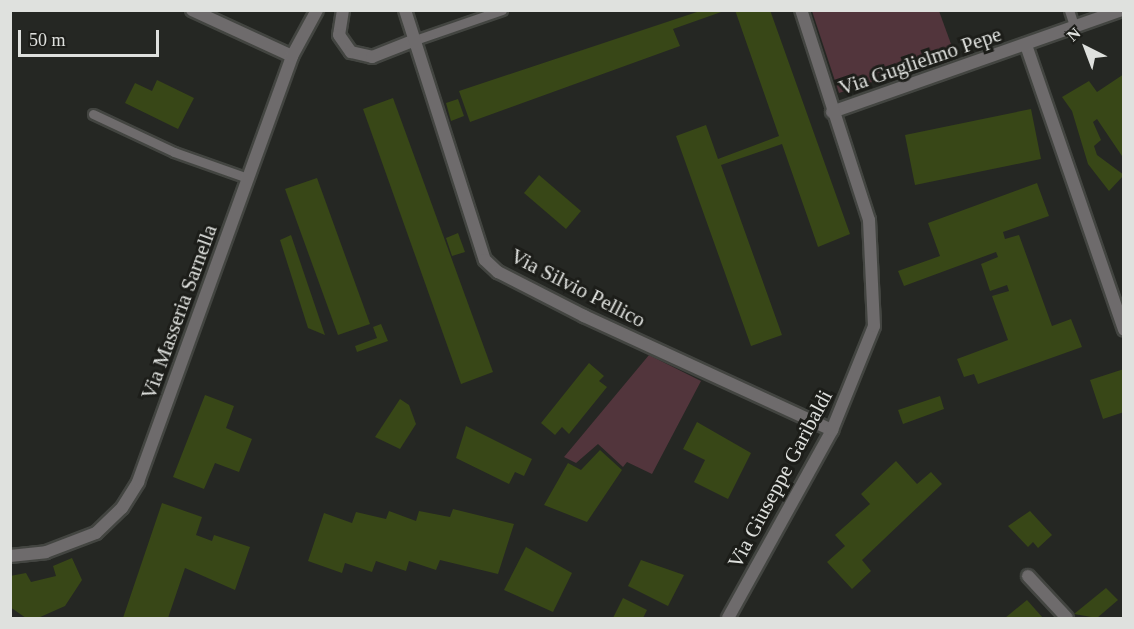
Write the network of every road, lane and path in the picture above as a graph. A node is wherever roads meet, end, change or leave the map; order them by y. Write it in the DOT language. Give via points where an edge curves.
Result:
graph roads {
  1 [pos="192,10"];
  2 [pos="317,10"];
  3 [pos="343,10"];
  4 [pos="405,10"];
  5 [pos="502,10"];
  6 [pos="801,10"];
  7 [pos="1069,10"];
  8 [pos="1122,10"];
  9 [pos="1075,28"];
  10 [pos="415,40"];
  11 [pos="1026,45"];
  12 [pos="292,56"];
  13 [pos="832,112"];
  14 [pos="93,114"];
  15 [pos="248,178"];
  16 [pos="1124,330"];
  17 [pos="832,430"];
  18 [pos="10,556"];
  19 [pos="1028,576"];
  20 [pos="728,618"];
  21 [pos="1067,618"];
  1 -- 12 [label="street"];
  2 -- 12 [label="street, Via Masseria Sarnella"];
  3 -- 10 [label="street" via="339,35 351,52 372,57"];
  4 -- 10 [label="street, Via Silvio Pellico"];
  5 -- 10 [label="lane"];
  6 -- 13 [label="street, Via Giuseppe Garibaldi"];
  7 -- 9 [label="lane"];
  8 -- 9 [label="street, Via Guglielmo Pepe"];
  9 -- 11 [label="street, Via Guglielmo Pepe"];
  10 -- 17 [label="street, Via Silvio Pellico" via="485,260 498,272 584,316"];
  11 -- 13 [label="street, Via Guglielmo Pepe"];
  11 -- 16 [label="street"];
  12 -- 15 [label="street, Via Masseria Sarnella"];
  13 -- 17 [label="street, Via Giuseppe Garibaldi" via="869,220 876,299 874,326"];
  14 -- 15 [label="lane" via="174,152"];
  15 -- 18 [label="street, Via Masseria Sarnella" via="138,482 122,508 77,543"];
  17 -- 20 [label="street, Via Giuseppe Garibaldi"];
  19 -- 21 [label="street"];
}
